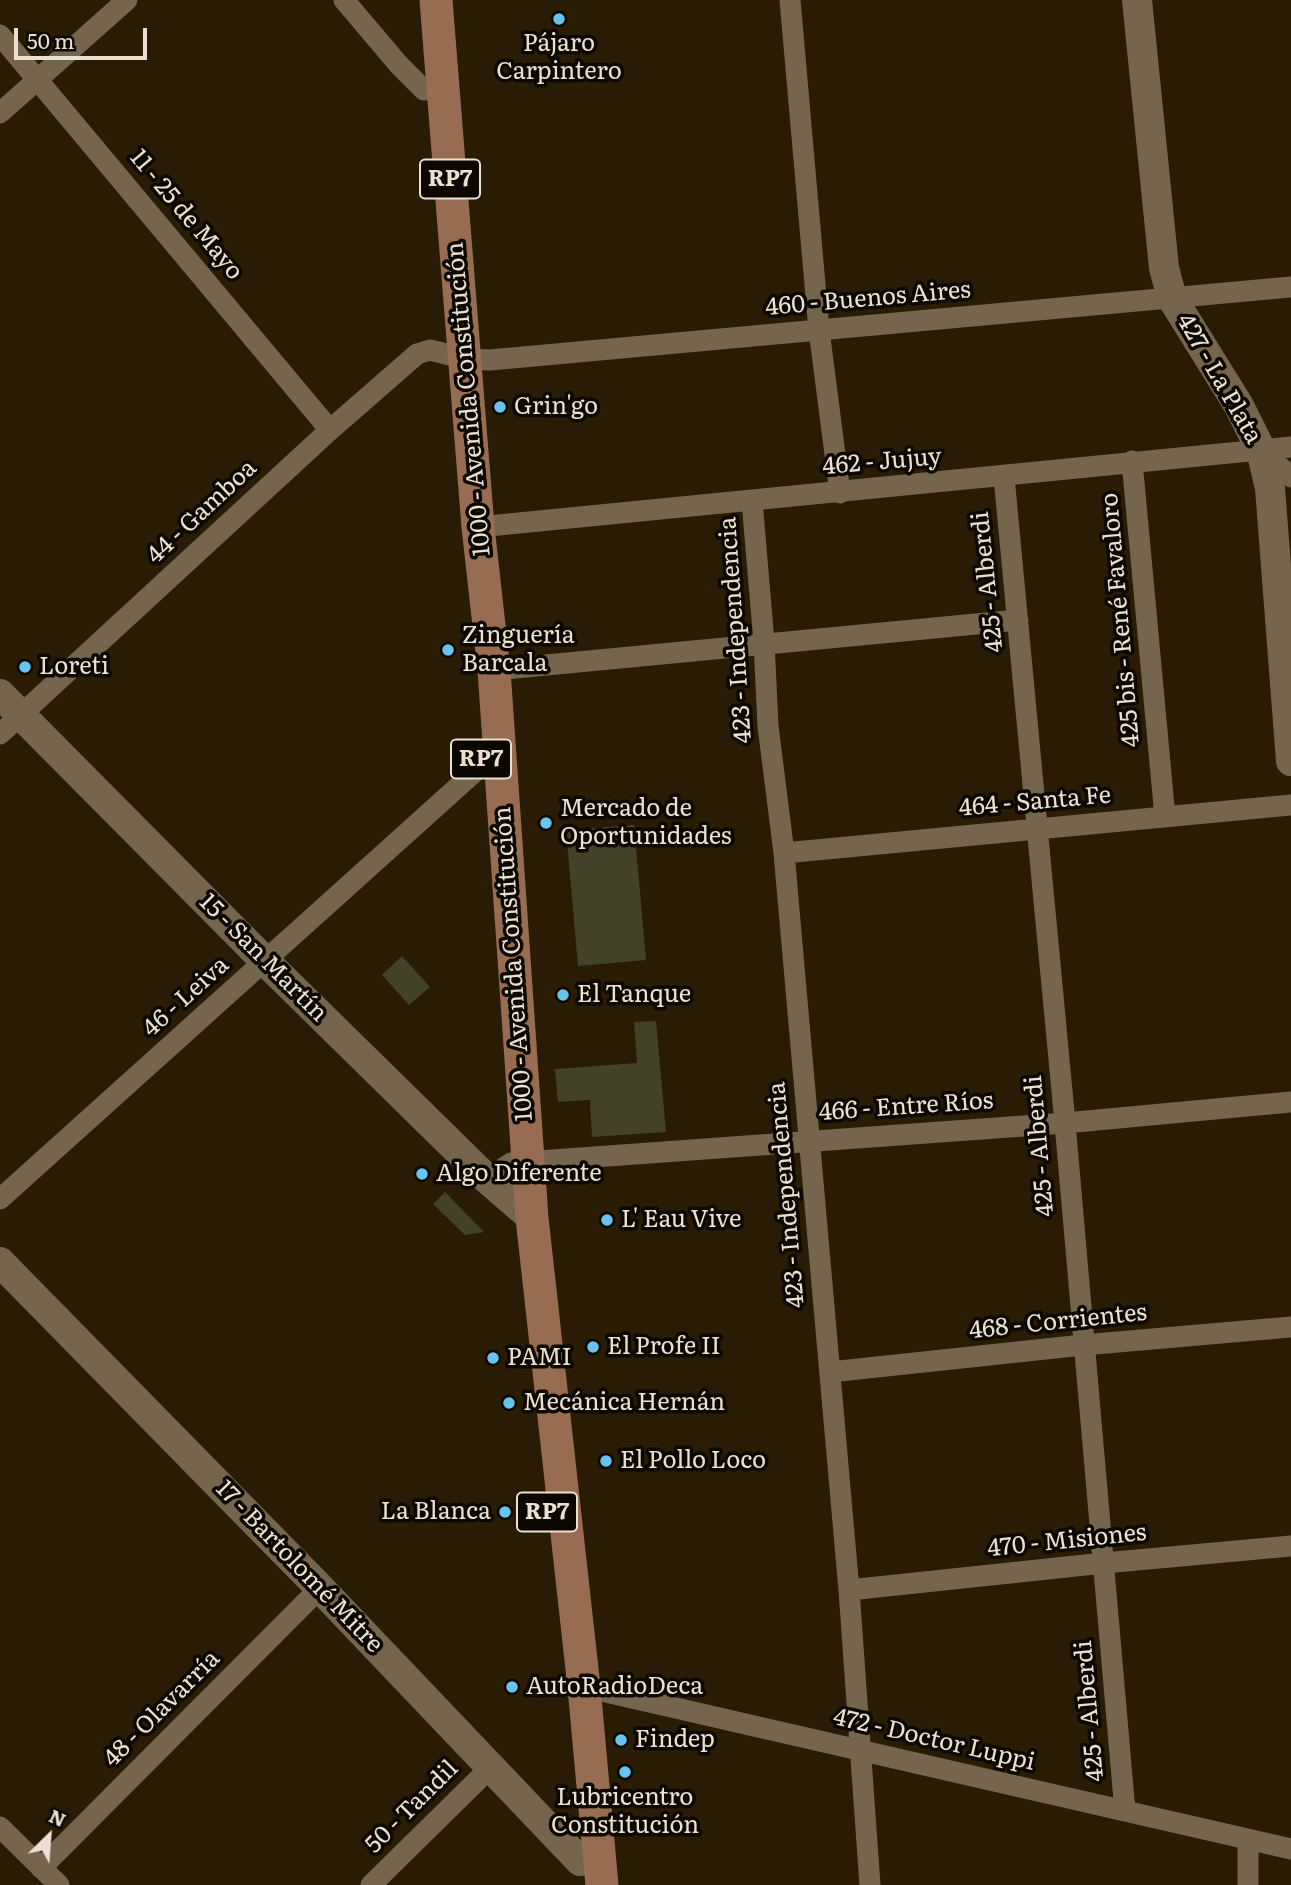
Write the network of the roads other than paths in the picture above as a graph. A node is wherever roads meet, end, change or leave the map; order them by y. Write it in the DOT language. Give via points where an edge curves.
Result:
graph roads {
  1 [pos="127,0"];
  2 [pos="344,0"];
  3 [pos="423,0"];
  4 [pos="790,0"];
  5 [pos="1137,0"];
  6 [pos="0,35"];
  7 [pos="38,80"];
  8 [pos="433,90"];
  9 [pos="0,113"];
  10 [pos="1291,287"];
  11 [pos="1172,298"];
  12 [pos="820,330"];
  13 [pos="458,357"];
  14 [pos="330,429"];
  15 [pos="1291,447"];
  16 [pos="1261,450"];
  17 [pos="1132,461"];
  18 [pos="1004,477"];
  19 [pos="1291,477"];
  20 [pos="839,493"];
  21 [pos="752,501"];
  22 [pos="478,527"];
  23 [pos="1018,620"];
  24 [pos="764,642"];
  25 [pos="494,670"];
  26 [pos="10,704"];
  27 [pos="0,734"];
  28 [pos="490,758"];
  29 [pos="1291,761"];
  30 [pos="1291,805"];
  31 [pos="1165,817"];
  32 [pos="1038,828"];
  33 [pos="784,853"];
  34 [pos="265,961"];
  35 [pos="1291,1102"];
  36 [pos="1065,1123"];
  37 [pos="809,1140"];
  38 [pos="508,1168"];
  39 [pos="0,1199"];
  40 [pos="0,1262"];
  41 [pos="1291,1327"];
  42 [pos="1083,1345"];
  43 [pos="830,1372"];
  44 [pos="1291,1546"];
  45 [pos="1104,1563"];
  46 [pos="320,1588"];
  47 [pos="849,1590"];
  48 [pos="575,1686"];
  49 [pos="861,1750"];
  50 [pos="491,1767"];
  51 [pos="1125,1811"];
  52 [pos="0,1827"];
  53 [pos="1248,1839"];
  54 [pos="1291,1849"];
  55 [pos="41,1868"];
  56 [pos="591,1872"];
  57 [pos="58,1885"];
  58 [pos="371,1885"];
  59 [pos="870,1885"];
  60 [pos="1248,1885"];
  1 -- 7 [label="street"];
  2 -- 8 [label="street" via="398,65"];
  3 -- 8 [label="main road, 1000 - Avenida Constitución / RP7"];
  4 -- 12 [label="street"];
  5 -- 11 [label="street, 427 - La Plata" via="1164,268"];
  6 -- 7 [label="street, 11 - 25 de Mayo"];
  7 -- 9 [label="street"];
  7 -- 14 [label="street, 11 - 25 de Mayo"];
  8 -- 13 [label="main road, 1000 - Avenida Constitución / RP7"];
  10 -- 11 [label="street, 460 - Buenos Aires"];
  11 -- 12 [label="street, 460 - Buenos Aires"];
  11 -- 16 [label="street, 427 - La Plata"];
  12 -- 13 [label="street, 460 - Buenos Aires" via="490,360"];
  12 -- 20 [label="street"];
  13 -- 14 [label="street, 44 - Gamboa" via="430,350 417,354"];
  13 -- 22 [label="main road, 1000 - Avenida Constitución / RP7"];
  13 -- 28 [label="main road, 1000 - Avenida Constitución / RP7"];
  14 -- 26 [label="street, 44 - Gamboa"];
  15 -- 16 [label="street, 462 - Jujuy"];
  16 -- 17 [label="street, 462 - Jujuy"];
  16 -- 19 [label="street"];
  16 -- 29 [label="street, 427 - La Plata" via="1270,488"];
  17 -- 18 [label="street, 462 - Jujuy"];
  17 -- 31 [label="street, 425 bis - René Favaloro"];
  18 -- 20 [label="street, 462 - Jujuy"];
  18 -- 23 [label="street, 425 - Alberdi"];
  20 -- 21 [label="street, 462 - Jujuy"];
  21 -- 22 [label="street, 462 - Jujuy"];
  21 -- 24 [label="street, 423 - Independencia"];
  22 -- 25 [label="main road, 1000 - Avenida Constitución / RP7"];
  23 -- 24 [label="street"];
  23 -- 32 [label="street, 425 - Alberdi"];
  24 -- 25 [label="street"];
  24 -- 33 [label="street, 423 - Independencia" via="768,726"];
  25 -- 28 [label="main road, 1000 - Avenida Constitución / RP7"];
  26 -- 27 [label="street, 44 - Gamboa"];
  26 -- 34 [label="street, 15 - San Martín"];
  28 -- 34 [label="street, 46 - Leiva"];
  28 -- 38 [label="main road, 1000 - Avenida Constitución / RP7"];
  30 -- 31 [label="street, 464 - Santa Fe"];
  31 -- 32 [label="street, 464 - Santa Fe"];
  32 -- 33 [label="street, 464 - Santa Fe"];
  32 -- 36 [label="street, 425 - Alberdi"];
  33 -- 37 [label="street, 423 - Independencia"];
  34 -- 38 [label="street, 15 - San Martín"];
  34 -- 39 [label="street, 46 - Leiva"];
  35 -- 36 [label="street, 466 - Entre Ríos"];
  36 -- 37 [label="street, 466 - Entre Ríos"];
  36 -- 42 [label="street, 425 - Alberdi"];
  37 -- 38 [label="street, 466 - Entre Ríos"];
  37 -- 43 [label="street, 423 - Independencia"];
  38 -- 48 [label="main road, 1000 - Avenida Constitución / RP7" via="523,1210"];
  40 -- 46 [label="street, 17 - Bartolomé Mitre"];
  41 -- 42 [label="street, 468 - Corrientes"];
  42 -- 43 [label="street, 468 - Corrientes"];
  42 -- 45 [label="street, 425 - Alberdi"];
  43 -- 47 [label="street, 423 - Independencia"];
  44 -- 45 [label="street, 470 - Misiones"];
  45 -- 47 [label="street, 470 - Misiones"];
  45 -- 51 [label="street, 425 - Alberdi"];
  46 -- 50 [label="street, 17 - Bartolomé Mitre"];
  46 -- 55 [label="street, 48 - Olavarría"];
  47 -- 49 [label="street, 423 - Independencia"];
  48 -- 49 [label="street, 472 - Doctor Luppi"];
  48 -- 56 [label="main road, 1000 - Avenida Constitución / RP7"];
  49 -- 51 [label="street, 472 - Doctor Luppi"];
  49 -- 59 [label="street, 423 - Independencia"];
  50 -- 56 [label="street, 17 - Bartolomé Mitre"];
  50 -- 58 [label="street, 50 - Tandil"];
  51 -- 53 [label="street, 472 - Doctor Luppi"];
  52 -- 55 [label="street"];
  53 -- 54 [label="street, 472 - Doctor Luppi"];
  53 -- 60 [label="street"];
  55 -- 57 [label="street"];
}
